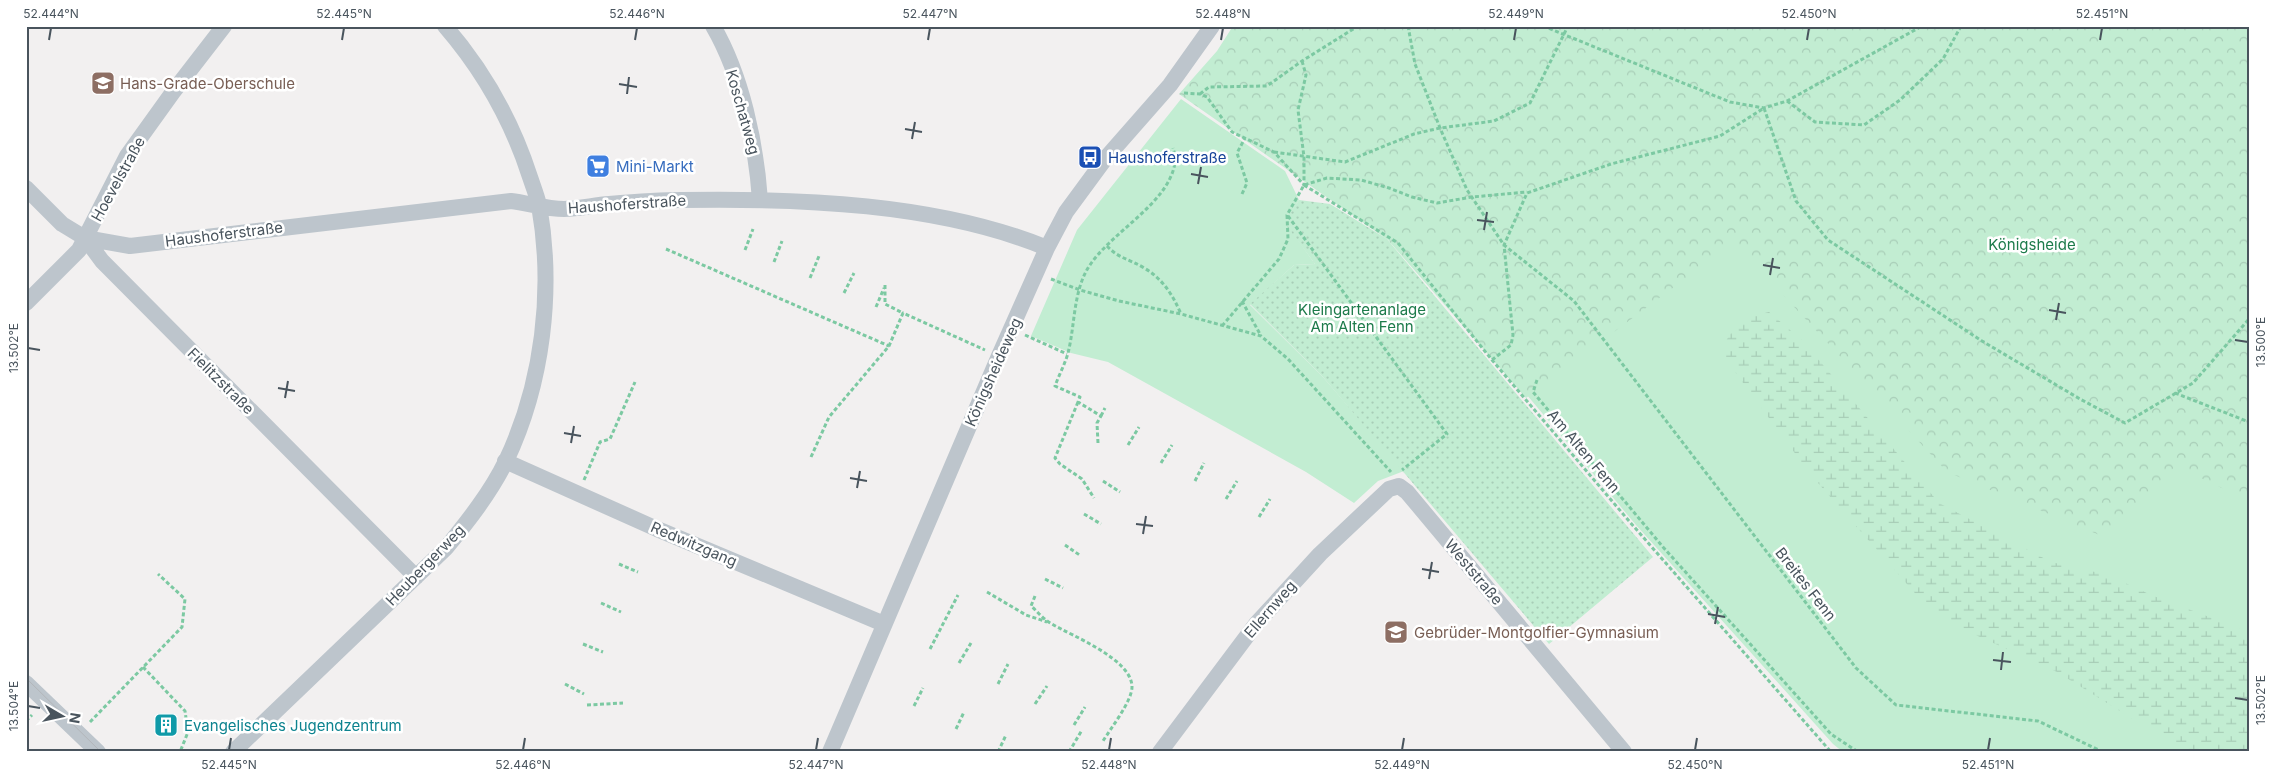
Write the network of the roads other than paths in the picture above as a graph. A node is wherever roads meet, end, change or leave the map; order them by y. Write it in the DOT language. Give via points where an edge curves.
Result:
graph roads {
  1 [pos="224,26"];
  2 [pos="445,26"];
  3 [pos="713,26"];
  4 [pos="1212,26"];
  5 [pos="26,188"];
  6 [pos="760,200"];
  7 [pos="539,205"];
  8 [pos="85,238"];
  9 [pos="1047,248"];
  10 [pos="26,303"];
  11 [pos="505,462"];
  12 [pos="1396,480"];
  13 [pos="416,577"];
  14 [pos="884,624"];
  15 [pos="26,683"];
  16 [pos="98,752"];
  17 [pos="233,752"];
  18 [pos="830,752"];
  19 [pos="1160,752"];
  20 [pos="1624,752"];
  1 -- 8 [label="street, Hoevelstraße" via="127,156"];
  2 -- 7 [label="street, Heubergerweg" via="494,93 520,147"];
  3 -- 6 [label="street, Koschatweg" via="736,81 752,134"];
  4 -- 9 [label="street, Königsheideweg" via="1170,84 1084,186"];
  5 -- 8 [label="street, Fielitzstraße" via="62,224"];
  6 -- 7 [label="street, Haushoferstraße" via="680,200 563,209"];
  6 -- 9 [label="street, Haushoferstraße" via="839,204 958,220 1018,236"];
  7 -- 8 [label="street, Haushoferstraße" via="511,201 130,246"];
  7 -- 11 [label="street, Heubergerweg" via="546,273 541,340 527,404"];
  8 -- 10 [label="street, Hoevelstraße" via="79,250"];
  8 -- 13 [label="street, Fielitzstraße" via="102,261"];
  9 -- 14 [label="street, Königsheideweg"];
  11 -- 13 [label="street, Heubergerweg" via="465,524"];
  11 -- 14 [label="street, Redwitzgang"];
  12 -- 19 [label="street, Ellernweg" via="1320,554 1256,624"];
  12 -- 20 [label="street, Weststraße"];
  13 -- 17 [label="street, Heubergerweg"];
  14 -- 18 [label="street, Königsheideweg"];
  15 -- 16 [label="street"];
}
